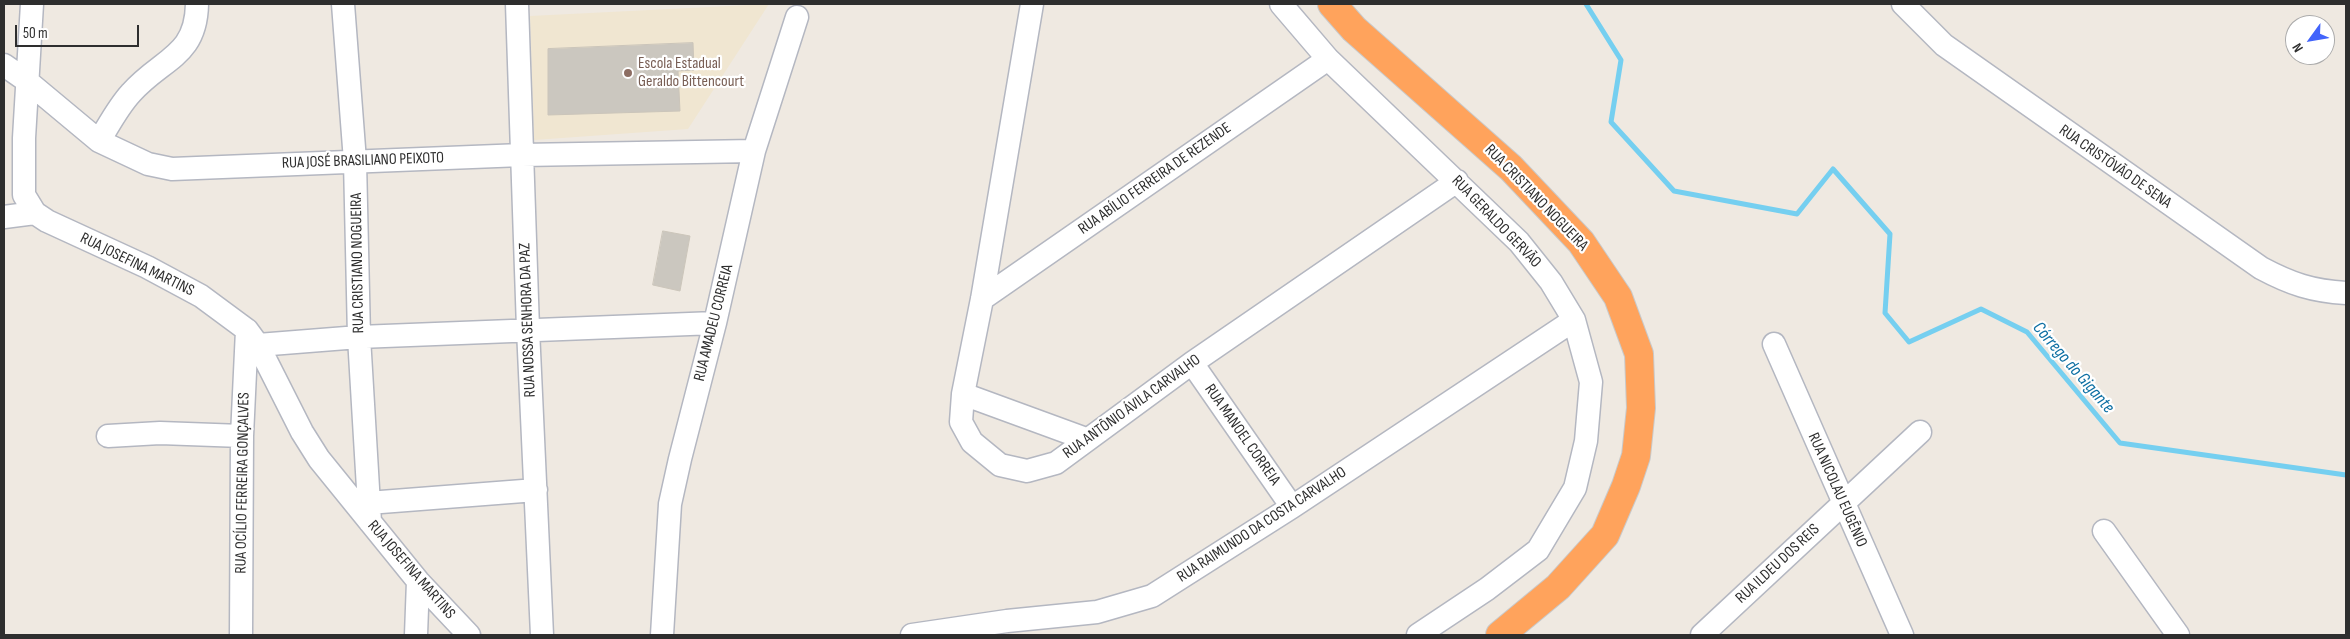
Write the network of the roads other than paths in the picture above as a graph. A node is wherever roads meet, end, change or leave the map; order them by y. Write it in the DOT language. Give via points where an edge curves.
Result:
graph roads {
  1 [pos="32,4"];
  2 [pos="197,4"];
  3 [pos="343,4"];
  4 [pos="517,4"];
  5 [pos="1032,4"];
  6 [pos="1281,4"];
  7 [pos="1332,4"];
  8 [pos="1903,4"];
  9 [pos="797,17"];
  10 [pos="1328,59"];
  11 [pos="4,65"];
  12 [pos="27,81"];
  13 [pos="98,141"];
  14 [pos="754,151"];
  15 [pos="522,154"];
  16 [pos="355,162"];
  17 [pos="1457,181"];
  18 [pos="35,213"];
  19 [pos="4,217"];
  20 [pos="2346,293"];
  21 [pos="982,299"];
  22 [pos="1574,320"];
  23 [pos="715,323"];
  24 [pos="528,330"];
  25 [pos="359,337"];
  26 [pos="252,338"];
  27 [pos="1774,344"];
  28 [pos="1192,363"];
  29 [pos="963,394"];
  30 [pos="1920,432"];
  31 [pos="108,436"];
  32 [pos="242,436"];
  33 [pos="1086,438"];
  34 [pos="536,490"];
  35 [pos="1842,504"];
  36 [pos="1292,507"];
  37 [pos="369,513"];
  38 [pos="2104,531"];
  39 [pos="418,581"];
  40 [pos="1008,628"];
  41 [pos="241,635"];
  42 [pos="416,635"];
  43 [pos="469,635"];
  44 [pos="542,635"];
  45 [pos="662,635"];
  46 [pos="912,635"];
  47 [pos="1418,635"];
  48 [pos="1500,635"];
  49 [pos="1702,635"];
  50 [pos="1902,635"];
  51 [pos="2178,635"];
  1 -- 12 [label="street"];
  2 -- 13 [label="street" via="196,25 182,50 130,93"];
  3 -- 16 [label="street, RUA CRISTIANO NOGUEIRA"];
  4 -- 15 [label="street, RUA NOSSA SENHORA DA PAZ"];
  5 -- 21 [label="street, RUA ANTÔNIO ÁVILA CARVALHO"];
  6 -- 10 [label="street, RUA GERALDO GERVÃO"];
  7 -- 48 [label="highway, RUA CRISTIANO NOGUEIRA" via="1354,29 1511,168 1581,242 1618,297 1639,354 1641,408 1636,456 1604,535 1558,587"];
  8 -- 20 [label="street, RUA CRISTÓVÃO DE SENA" via="1944,45 2261,268 2289,283 2320,292"];
  9 -- 14 [label="street, RUA AMADEU CORREIA"];
  10 -- 17 [label="street, RUA GERALDO GERVÃO"];
  10 -- 21 [label="street, RUA ABÍLIO FERREIRA DE REZENDE"];
  11 -- 12 [label="street, RUA JOSÉ BRASILIANO PEIXOTO"];
  12 -- 13 [label="street, RUA JOSÉ BRASILIANO PEIXOTO"];
  12 -- 18 [label="street" via="24,194"];
  13 -- 16 [label="street, RUA JOSÉ BRASILIANO PEIXOTO" via="148,164 172,169"];
  14 -- 15 [label="street, RUA JOSÉ BRASILIANO PEIXOTO"];
  14 -- 23 [label="street, RUA AMADEU CORREIA"];
  15 -- 16 [label="street, RUA JOSÉ BRASILIANO PEIXOTO"];
  15 -- 24 [label="street, RUA NOSSA SENHORA DA PAZ"];
  16 -- 25 [label="street, RUA CRISTIANO NOGUEIRA"];
  17 -- 22 [label="street, RUA GERALDO GERVÃO" via="1519,242 1551,282"];
  17 -- 28 [label="street, RUA ANTÔNIO ÁVILA CARVALHO"];
  18 -- 19 [label="street"];
  18 -- 26 [label="street, RUA JOSEFINA MARTINS" via="47,222 147,266 201,296"];
  21 -- 29 [label="street, RUA ANTÔNIO ÁVILA CARVALHO"];
  22 -- 36 [label="street, RUA RAIMUNDO DA COSTA CARVALHO"];
  22 -- 47 [label="street, RUA GERALDO GERVÃO" via="1591,382 1586,441 1576,488 1538,550 1487,590"];
  23 -- 24 [label="street"];
  23 -- 45 [label="street, RUA AMADEU CORREIA" via="670,504"];
  24 -- 25 [label="street"];
  24 -- 34 [label="street, RUA NOSSA SENHORA DA PAZ"];
  25 -- 26 [label="street"];
  25 -- 37 [label="street, RUA CRISTIANO NOGUEIRA"];
  26 -- 32 [label="street, RUA OCÍLIO FERREIRA GONÇALVES"];
  26 -- 37 [label="street, RUA JOSEFINA MARTINS" via="319,459"];
  27 -- 35 [label="street, RUA NICOLAU EUGÊNIO"];
  28 -- 33 [label="street, RUA ANTÔNIO ÁVILA CARVALHO"];
  28 -- 36 [label="street, RUA MANOEL CORREIA"];
  29 -- 33 [label="street"];
  29 -- 33 [label="street, RUA ANTÔNIO ÁVILA CARVALHO" via="961,422 972,442 1000,465 1026,470 1056,462"];
  30 -- 35 [label="street, RUA ILDEU DOS REIS"];
  31 -- 32 [label="street" via="160,433"];
  32 -- 41 [label="street, RUA OCÍLIO FERREIRA GONÇALVES"];
  34 -- 37 [label="street"];
  34 -- 44 [label="street, RUA NOSSA SENHORA DA PAZ"];
  35 -- 49 [label="street, RUA ILDEU DOS REIS"];
  35 -- 50 [label="street, RUA NICOLAU EUGÊNIO"];
  36 -- 40 [label="street, RUA RAIMUNDO DA COSTA CARVALHO" via="1152,596 1097,612"];
  37 -- 39 [label="street, RUA JOSEFINA MARTINS"];
  38 -- 51 [label="street"];
  39 -- 42 [label="street"];
  39 -- 43 [label="street, RUA JOSEFINA MARTINS"];
  40 -- 46 [label="street, RUA RAIMUNDO DA COSTA CARVALHO"];
}
